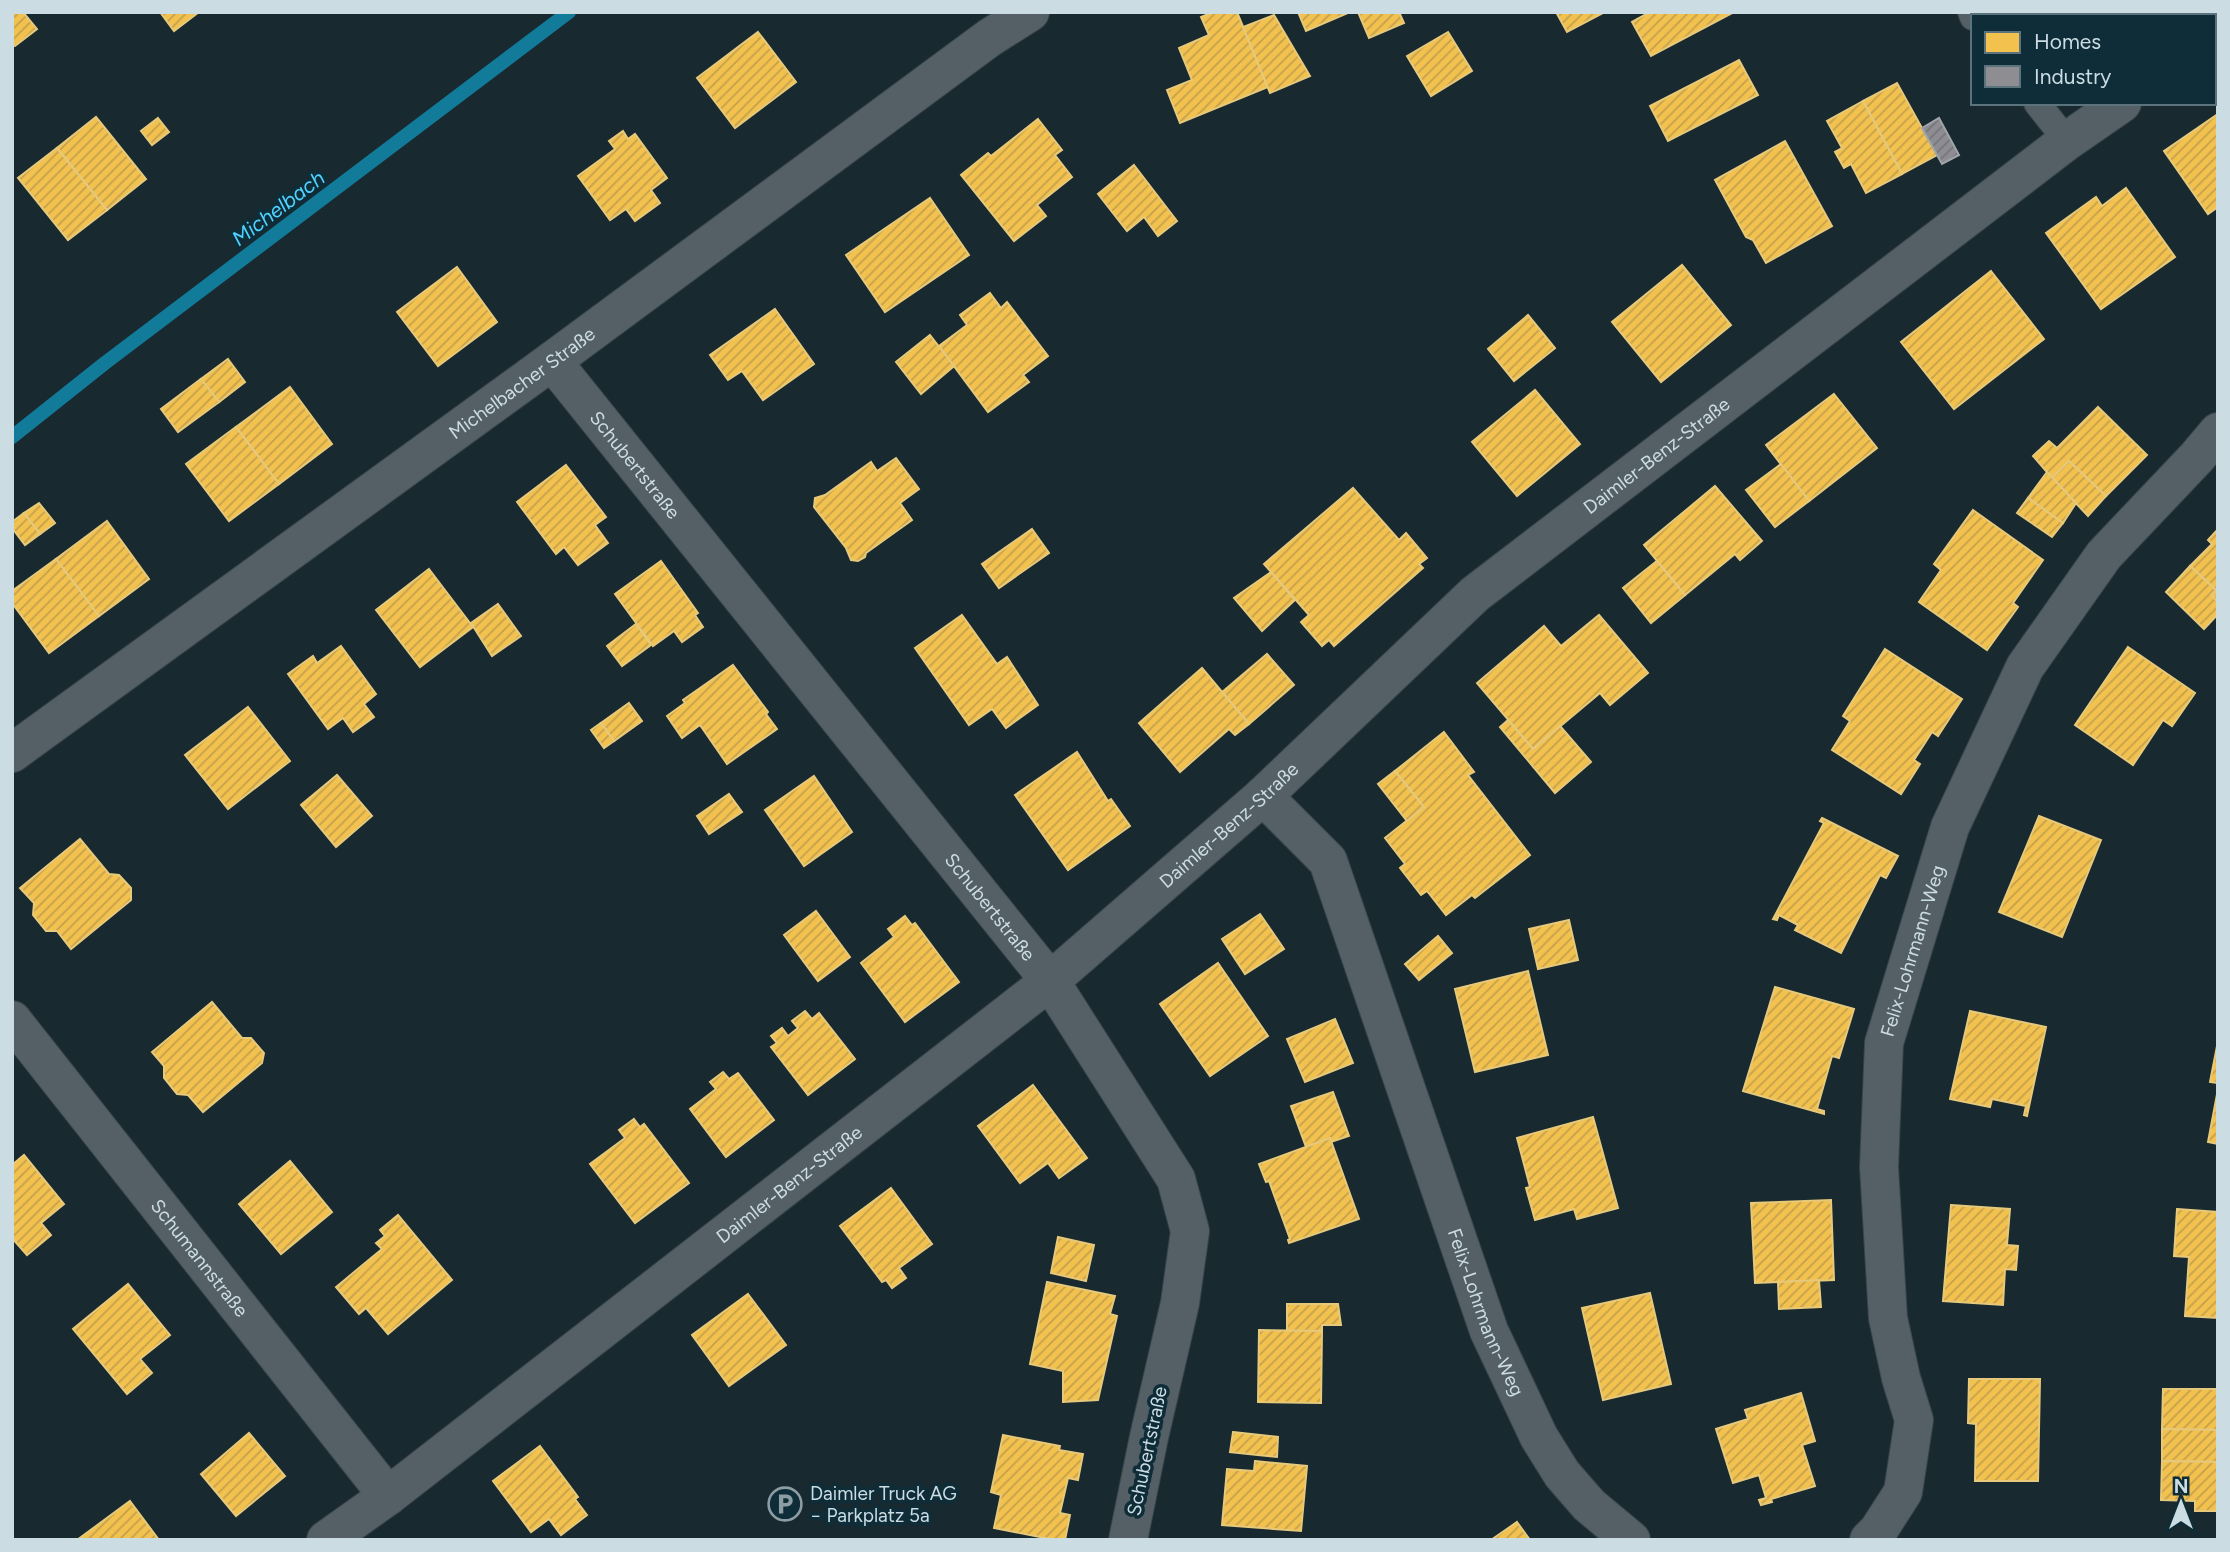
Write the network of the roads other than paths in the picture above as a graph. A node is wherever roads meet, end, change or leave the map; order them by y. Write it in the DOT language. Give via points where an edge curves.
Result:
graph roads {
  1 [pos="1030,12"];
  2 [pos="2039,105"];
  3 [pos="2119,105"];
  4 [pos="2067,141"];
  5 [pos="552,361"];
  6 [pos="2218,432"];
  7 [pos="12,753"];
  8 [pos="1263,796"];
  9 [pos="1050,981"];
  10 [pos="13,1023"];
  11 [pos="388,1496"];
  12 [pos="326,1540"];
  13 [pos="1128,1540"];
  14 [pos="1631,1540"];
  15 [pos="1869,1540"];
  1 -- 5 [label="street, Michelbacher Straße"];
  2 -- 4 [label="lane"];
  3 -- 4 [label="street, Daimler-Benz-Straße"];
  4 -- 8 [label="street, Daimler-Benz-Straße" via="1475,594"];
  5 -- 7 [label="street, Michelbacher Straße"];
  5 -- 9 [label="street, Schubertstraße"];
  6 -- 15 [label="street, Felix-Lohrmann-Weg" via="2104,555 2025,667 1950,827 1884,1043 1879,1167 1888,1318 1914,1420 1903,1492"];
  8 -- 9 [label="street, Daimler-Benz-Straße"];
  8 -- 14 [label="street, Felix-Lohrmann-Weg" via="1328,861 1489,1331 1539,1437 1588,1505"];
  9 -- 11 [label="street, Daimler-Benz-Straße"];
  9 -- 13 [label="street, Schubertstraße" via="1176,1179 1190,1231 1180,1303"];
  10 -- 11 [label="street, Schumannstraße"];
  11 -- 12 [label="street, Daimler-Benz-Straße"];
}
